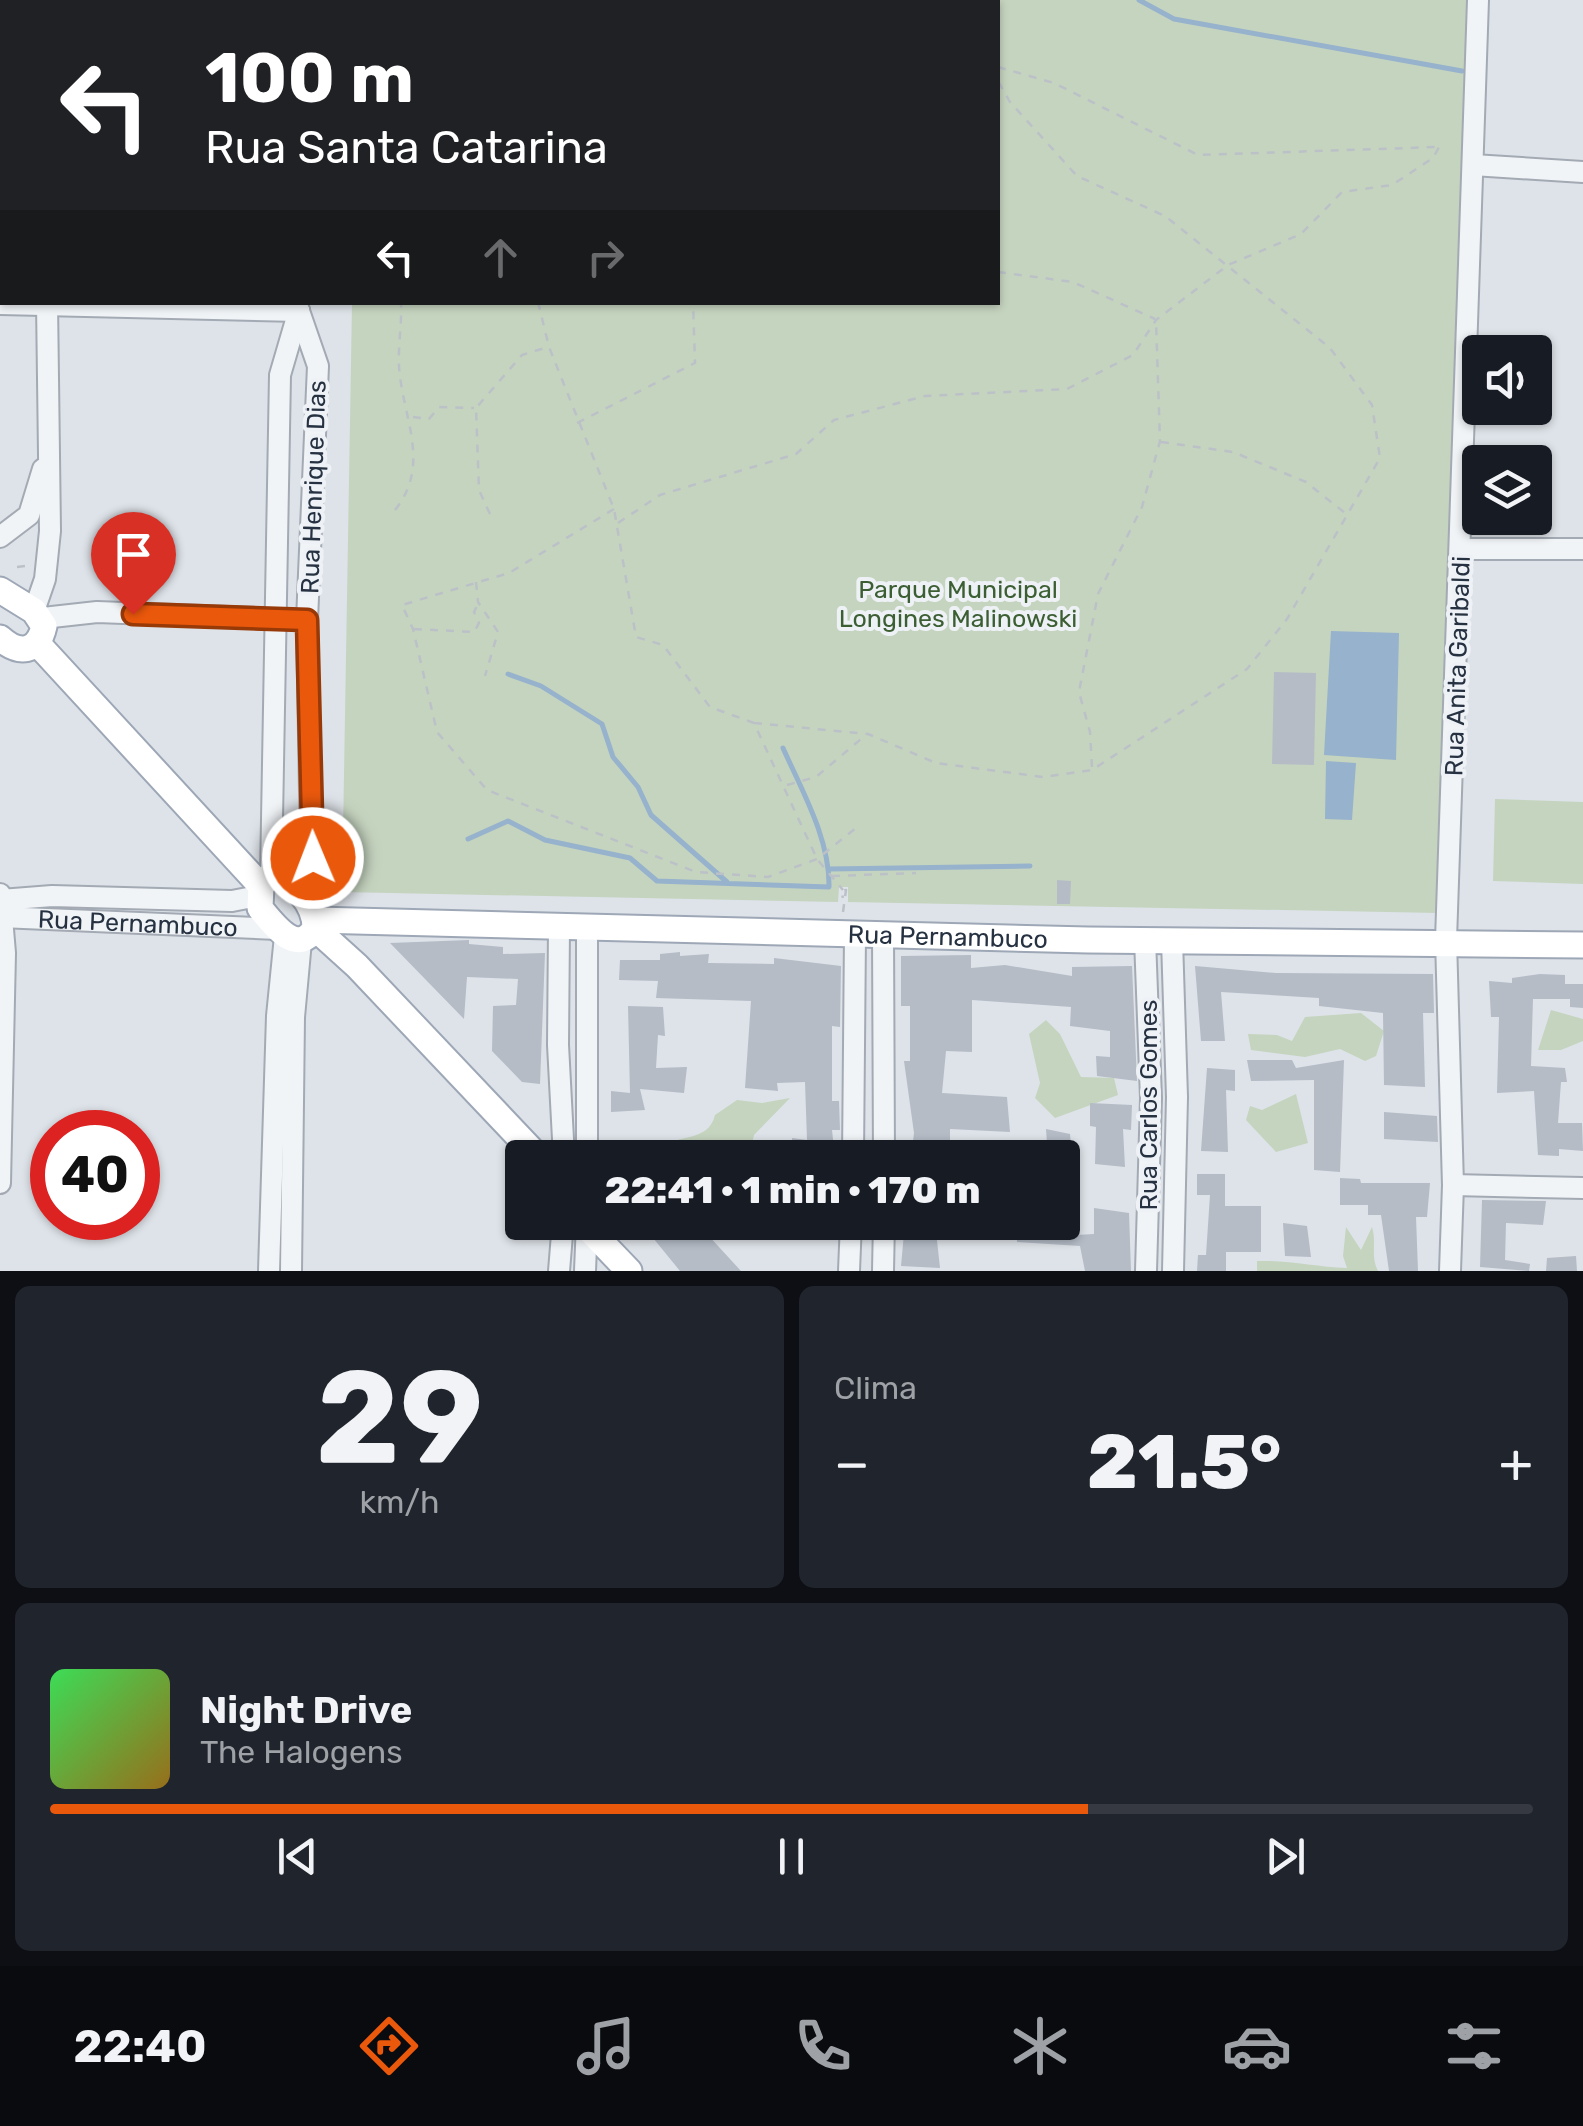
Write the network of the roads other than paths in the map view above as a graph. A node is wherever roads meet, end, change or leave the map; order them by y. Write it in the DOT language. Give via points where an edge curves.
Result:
graph roads {
  1 [pos="1478,0"];
  2 [pos="1473,165"];
  3 [pos="1583,172"];
  4 [pos="47,305"];
  5 [pos="131,305"];
  6 [pos="299,307"];
  7 [pos="46,452"];
  8 [pos="0,537"];
  9 [pos="1461,549"];
  10 [pos="1583,549"];
  11 [pos="0,590"];
  12 [pos="39,614"];
  13 [pos="276,619"];
  14 [pos="307,620"];
  15 [pos="37,644"];
  16 [pos="2,647"];
  17 [pos="263,886"];
  18 [pos="1,905"];
  19 [pos="560,927"];
  20 [pos="302,928"];
  21 [pos="587,928"];
  22 [pos="883,933"];
  23 [pos="855,934"];
  24 [pos="1145,940"];
  25 [pos="1172,940"];
  26 [pos="1446,940"];
  27 [pos="1583,944"];
  28 [pos="586,1044"];
  29 [pos="558,1045"];
  30 [pos="1178,1097"];
  31 [pos="1151,1098"];
  32 [pos="522,1140"];
  33 [pos="563,1140"];
  34 [pos="588,1140"];
  35 [pos="853,1140"];
  36 [pos="884,1140"];
  37 [pos="505,1144"];
  38 [pos="0,1183"];
  39 [pos="1453,1185"];
  40 [pos="1583,1188"];
  41 [pos="1174,1238"];
  42 [pos="1148,1239"];
  43 [pos="575,1240"];
  44 [pos="584,1240"];
  45 [pos="599,1240"];
  46 [pos="606,1240"];
  47 [pos="850,1240"];
  48 [pos="884,1240"];
  49 [pos="269,1271"];
  50 [pos="291,1271"];
  51 [pos="559,1271"];
  52 [pos="585,1271"];
  53 [pos="629,1271"];
  54 [pos="650,1271"];
  55 [pos="849,1271"];
  56 [pos="883,1271"];
  57 [pos="1146,1271"];
  58 [pos="1173,1271"];
  59 [pos="1450,1271"];
  1 -- 2 [label="street, Rua Anita Garibaldi"];
  2 -- 3 [label="street"];
  2 -- 9 [label="street, Rua Anita Garibaldi"];
  4 -- 7 [label="street"];
  5 -- 6 [label="street"];
  6 -- 13 [label="street, Rua Henrique Dias" via="280,375"];
  6 -- 14 [label="street, Rua Henrique Dias" via="318,366"];
  7 -- 8 [label="street" via="29,514"];
  7 -- 12 [label="street" via="50,530"];
  9 -- 10 [label="street"];
  9 -- 26 [label="street, Rua Anita Garibaldi"];
  11 -- 12 [label="main road"];
  12 -- 13 [label="street"];
  12 -- 15 [label="main road"];
  13 -- 14 [label="street"];
  13 -- 17 [label="street, Rua Henrique Dias"];
  14 -- 20 [label="street, Rua Henrique Dias"];
  15 -- 16 [label="main road"];
  15 -- 17 [label="main road"];
  17 -- 18 [label="street, Rua Pernambuco" via="232,902"];
  17 -- 20 [label="main road"];
  17 -- 20 [label="main road" via="298,890"];
  18 -- 20 [label="street, Rua Pernambuco"];
  18 -- 38 [label="street"];
  19 -- 20 [label="main road, Rua Pernambuco"];
  19 -- 21 [label="main road, Rua Pernambuco"];
  19 -- 29 [label="street"];
  20 -- 32 [label="main road" via="357,966"];
  20 -- 37 [label="main road"];
  20 -- 49 [label="street, Rua Henrique Dias" via="277,1016"];
  20 -- 50 [label="street, Rua Henrique Dias" via="294,1017"];
  21 -- 23 [label="main road, Rua Pernambuco"];
  21 -- 28 [label="street"];
  22 -- 23 [label="main road, Rua Pernambuco"];
  22 -- 24 [label="main road, Rua Pernambuco"];
  22 -- 36 [label="street"];
  23 -- 35 [label="street"];
  24 -- 25 [label="main road, Rua Pernambuco"];
  24 -- 31 [label="street, Rua Carlos Gomes"];
  25 -- 26 [label="main road, Rua Pernambuco"];
  25 -- 30 [label="street, Rua Carlos Gomes"];
  26 -- 27 [label="main road, Rua Pernambuco"];
  26 -- 39 [label="street, Rua Anita Garibaldi"];
  28 -- 29 [label="street"];
  28 -- 34 [label="street"];
  29 -- 33 [label="street"];
  30 -- 31 [label="street"];
  30 -- 41 [label="street, Rua Carlos Gomes"];
  31 -- 42 [label="street, Rua Carlos Gomes"];
  39 -- 40 [label="street"];
  39 -- 59 [label="street, Rua Anita Garibaldi"];
  41 -- 42 [label="street"];
  41 -- 58 [label="street, Rua Carlos Gomes"];
  42 -- 57 [label="street, Rua Carlos Gomes"];
  43 -- 51 [label="street"];
  44 -- 52 [label="street"];
  45 -- 53 [label="main road"];
  46 -- 54 [label="main road"];
  47 -- 55 [label="street"];
  48 -- 56 [label="street"];
}
